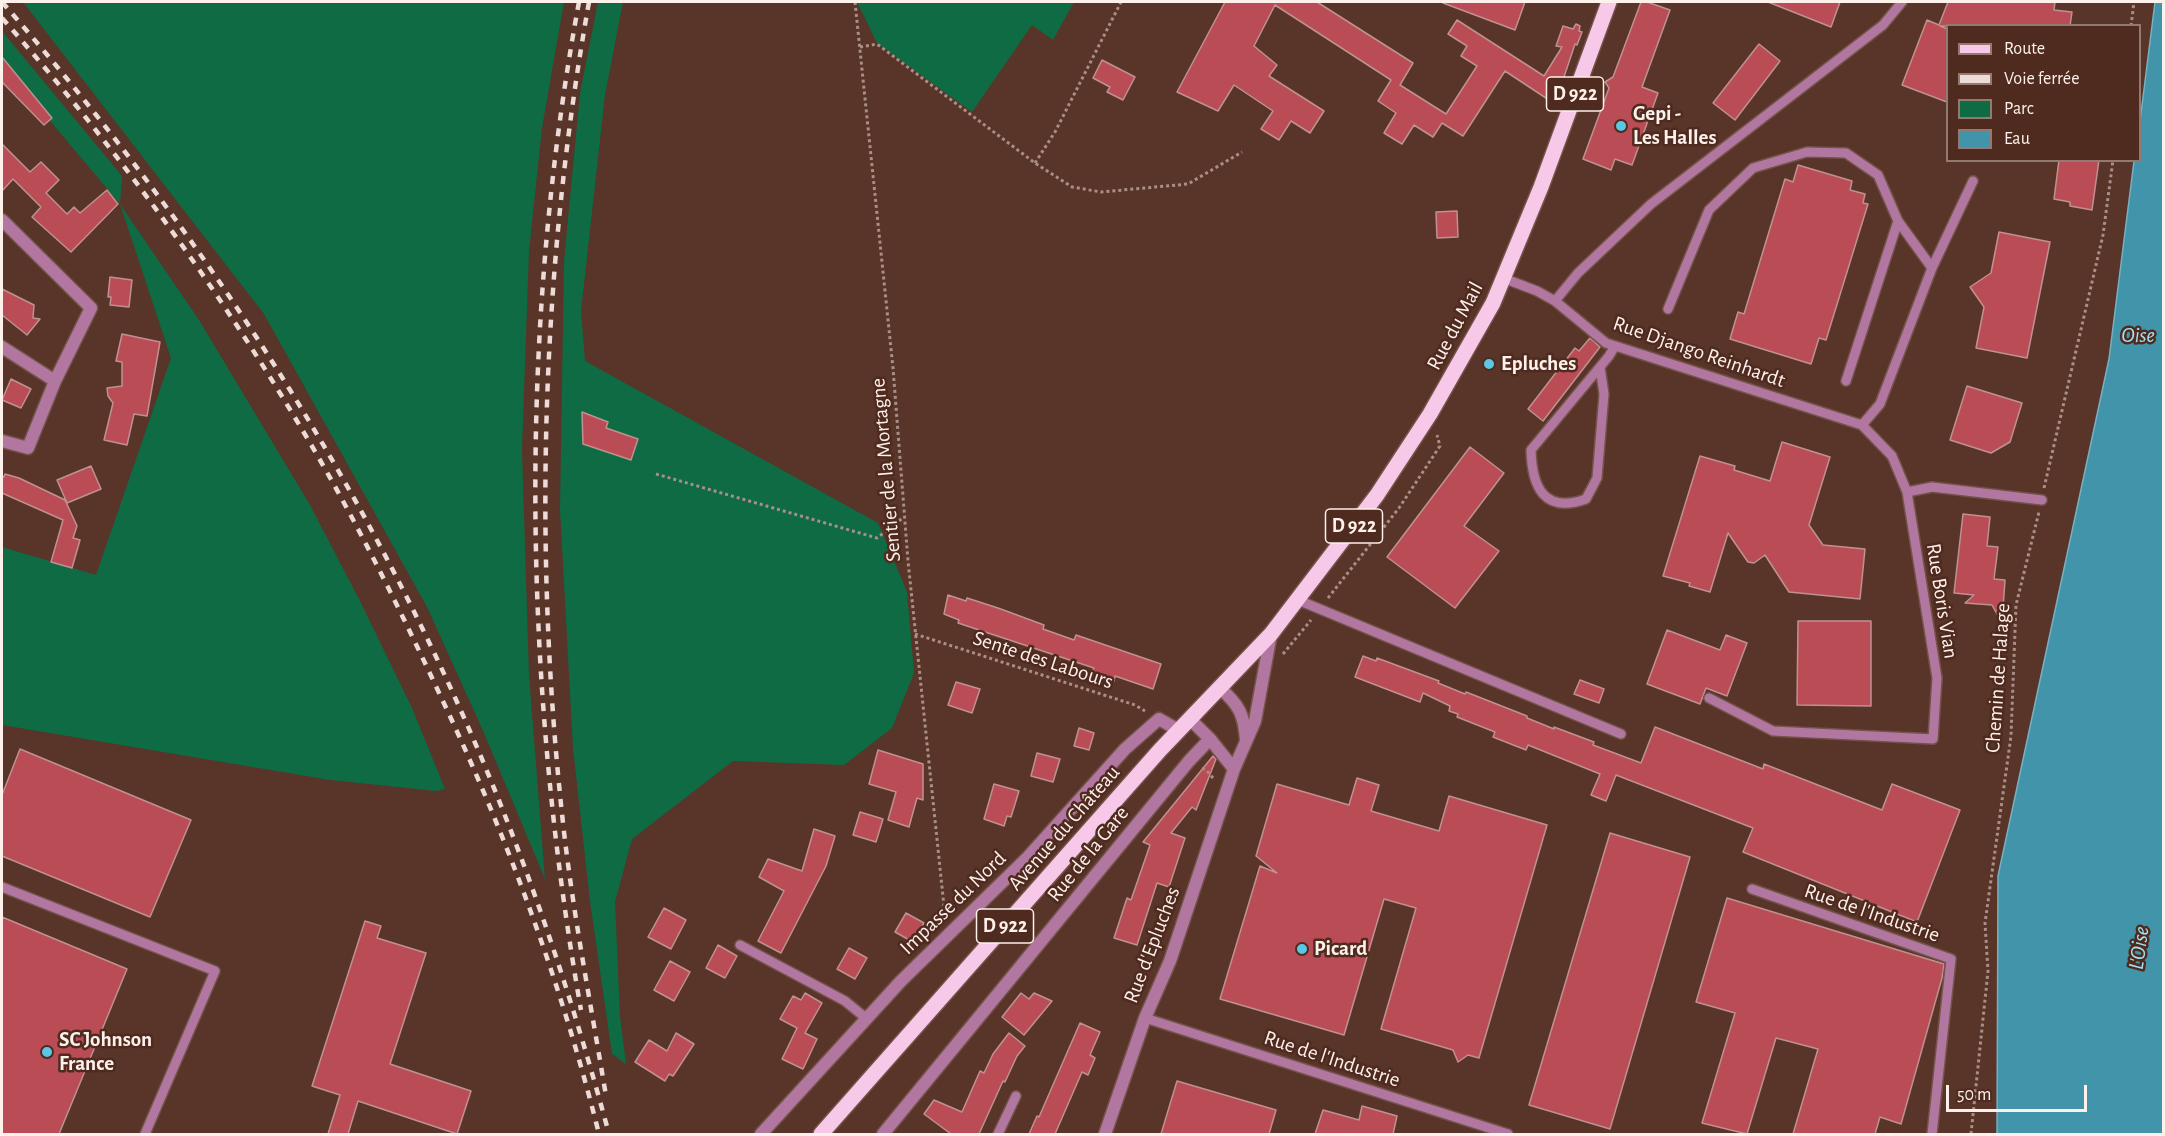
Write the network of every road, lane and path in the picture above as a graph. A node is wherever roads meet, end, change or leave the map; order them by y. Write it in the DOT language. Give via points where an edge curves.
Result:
graph roads {
  1 [pos="855,2"];
  2 [pos="1121,2"];
  3 [pos="1609,2"];
  4 [pos="1902,2"];
  5 [pos="2134,2"];
  6 [pos="2131,24"];
  7 [pos="860,47"];
  8 [pos="1242,152"];
  9 [pos="2113,162"];
  10 [pos="1035,163"];
  11 [pos="1973,181"];
  12 [pos="2,220"];
  13 [pos="1898,221"];
  14 [pos="1932,268"];
  15 [pos="1503,278"];
  16 [pos="1555,300"];
  17 [pos="1668,309"];
  18 [pos="1615,346"];
  19 [pos="2,347"];
  20 [pos="1600,367"];
  21 [pos="56,381"];
  22 [pos="1846,381"];
  23 [pos="1430,414"];
  24 [pos="1862,425"];
  25 [pos="2,441"];
  26 [pos="656,474"];
  27 [pos="1906,492"];
  28 [pos="2042,500"];
  29 [pos="904,517"];
  30 [pos="1298,600"];
  31 [pos="1319,609"];
  32 [pos="915,634"];
  33 [pos="1271,634"];
  34 [pos="1266,668"];
  35 [pos="1220,688"];
  36 [pos="1708,698"];
  37 [pos="1159,719"];
  38 [pos="1185,726"];
  39 [pos="1621,734"];
  40 [pos="1210,739"];
  41 [pos="1246,741"];
  42 [pos="1234,769"];
  43 [pos="2,887"];
  44 [pos="1752,889"];
  45 [pos="947,937"];
  46 [pos="740,945"];
  47 [pos="867,1018"];
  48 [pos="1145,1018"];
  49 [pos="1016,1096"];
  50 [pos="145,1134"];
  51 [pos="761,1134"];
  52 [pos="821,1134"];
  53 [pos="883,1134"];
  54 [pos="998,1134"];
  55 [pos="1106,1134"];
  56 [pos="1508,1134"];
  57 [pos="1932,1134"];
  58 [pos="1971,1134"];
  1 -- 7 [label="path, Sentier de la Mortagne"];
  2 -- 10 [label="path"];
  3 -- 15 [label="main road, Rue du Mail / D 922"];
  4 -- 16 [label="lane" via="1883,25 1651,204"];
  5 -- 6 [label="path"];
  7 -- 10 [label="path" via="877,44"];
  7 -- 29 [label="path, Sentier de la Mortagne"];
  8 -- 10 [label="path" via="1188,184 1101,192 1072,187"];
  9 -- 28 [label="path, Chemin de Halage" via="2103,235"];
  11 -- 14 [label="lane"];
  12 -- 21 [label="street" via="91,308"];
  13 -- 14 [label="lane"];
  13 -- 17 [label="lane" via="1878,175 1846,153 1807,152 1753,168 1709,210"];
  13 -- 22 [label="lane"];
  14 -- 24 [label="lane" via="1880,404"];
  15 -- 16 [label="lane, Rue Django Reinhardt"];
  15 -- 23 [label="main road, Rue du Mail / D 922"];
  16 -- 18 [label="lane, Rue Django Reinhardt" via="1606,343"];
  18 -- 20 [label="lane"];
  18 -- 24 [label="lane, Rue Django Reinhardt"];
  19 -- 21 [label="street"];
  20 -- 20 [label="lane" via="1531,450 1538,489 1551,501 1572,504 1586,498 1597,478 1604,394"];
  21 -- 25 [label="street" via="28,448"];
  23 -- 30 [label="main road, Rue du Mail / D 922" via="1377,495"];
  23 -- 31 [label="path" via="1440,446 1399,508"];
  24 -- 27 [label="lane, Rue Boris Vian" via="1892,456"];
  26 -- 29 [label="path" via="877,538"];
  27 -- 28 [label="lane" via="1932,487"];
  27 -- 36 [label="lane, Rue Boris Vian" via="1936,678 1933,739 1773,731"];
  28 -- 58 [label="path, Chemin de Halage" via="2016,605 2011,736 1985,923 1988,971"];
  29 -- 32 [label="path, Sentier de la Mortagne"];
  30 -- 31 [label="lane"];
  30 -- 33 [label="main road, Rue du Mail / D 922"];
  31 -- 34 [label="path" via="1289,649"];
  31 -- 39 [label="lane"];
  32 -- 37 [label="path, Sente des Labours" via="1135,705"];
  32 -- 45 [label="path, Sentier de la Mortagne"];
  33 -- 34 [label="street, Rue d'Epluches"];
  33 -- 35 [label="main road, Avenue du Château / D 922"];
  34 -- 41 [label="street, Rue d'Epluches" via="1255,721"];
  35 -- 38 [label="main road, Avenue du Château / D 922"];
  35 -- 41 [label="street" via="1235,702 1245,721"];
  37 -- 38 [label="street"];
  37 -- 45 [label="street, Impasse du Nord" via="1125,749 1028,857"];
  38 -- 40 [label="street"];
  38 -- 52 [label="main road, Avenue du Château / D 922"];
  40 -- 42 [label="street"];
  40 -- 53 [label="street, Rue de la Gare"];
  41 -- 42 [label="street, Rue d'Epluches"];
  42 -- 48 [label="street, Rue d'Epluches" via="1170,961"];
  43 -- 50 [label="lane" via="215,971"];
  44 -- 57 [label="lane, Rue de l'Industrie" via="1950,960"];
  45 -- 47 [label="street, Impasse du Nord"];
  46 -- 47 [label="lane" via="845,1001"];
  47 -- 51 [label="street, Impasse du Nord"];
  48 -- 55 [label="street, Rue d'Epluches"];
  48 -- 56 [label="lane, Rue de l'Industrie"];
  49 -- 54 [label="lane"];
}
